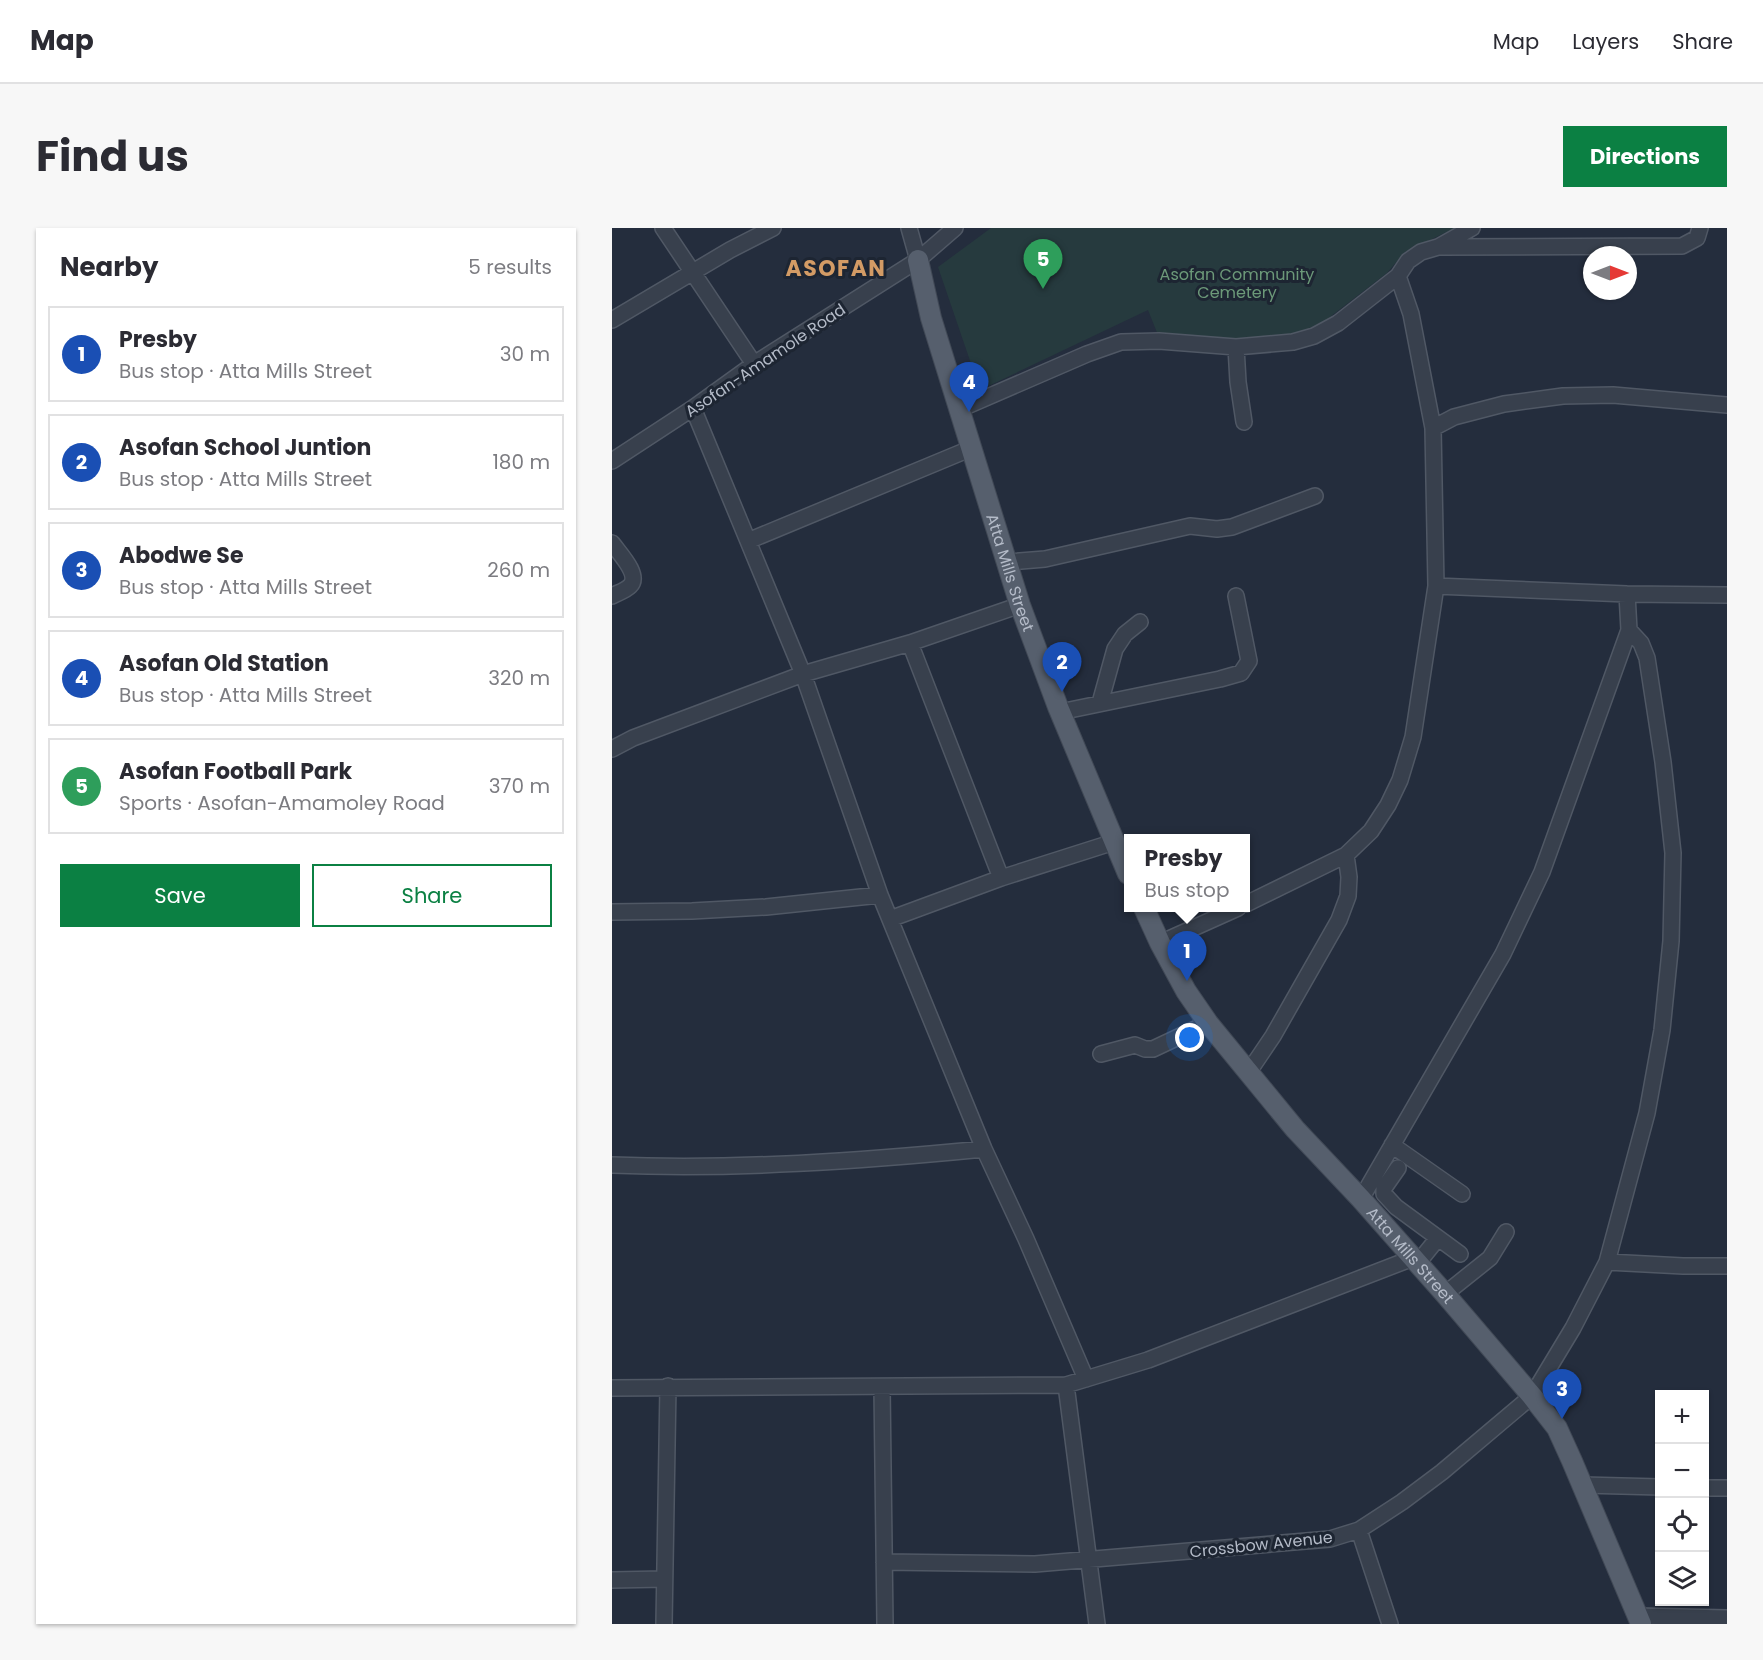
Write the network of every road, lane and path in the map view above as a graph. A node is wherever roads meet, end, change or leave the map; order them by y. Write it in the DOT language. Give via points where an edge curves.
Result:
graph roads {
  1 [pos="663,228"];
  2 [pos="773,228"];
  3 [pos="909,228"];
  4 [pos="955,228"];
  5 [pos="1472,228"];
  6 [pos="1700,228"];
  7 [pos="1438,248"];
  8 [pos="918,260"];
  9 [pos="692,272"];
  10 [pos="1398,276"];
  11 [pos="612,320"];
  12 [pos="1236,347"];
  13 [pos="754,364"];
  14 [pos="1727,405"];
  15 [pos="693,408"];
  16 [pos="960,409"];
  17 [pos="1244,422"];
  18 [pos="1433,428"];
  19 [pos="972,448"];
  20 [pos="612,461"];
  21 [pos="1315,496"];
  22 [pos="748,541"];
  23 [pos="612,543"];
  24 [pos="1008,562"];
  25 [pos="1436,586"];
  26 [pos="1627,594"];
  27 [pos="1727,595"];
  28 [pos="612,596"];
  29 [pos="1236,596"];
  30 [pos="1020,604"];
  31 [pos="1140,622"];
  32 [pos="1629,630"];
  33 [pos="910,643"];
  34 [pos="803,674"];
  35 [pos="1100,703"];
  36 [pos="1060,712"];
  37 [pos="612,749"];
  38 [pos="1114,842"];
  39 [pos="1346,855"];
  40 [pos="1124,865"];
  41 [pos="1001,878"];
  42 [pos="880,896"];
  43 [pos="1250,902"];
  44 [pos="612,912"];
  45 [pos="1146,912"];
  46 [pos="1229,912"];
  47 [pos="890,919"];
  48 [pos="1160,943"];
  49 [pos="1208,1023"];
  50 [pos="1101,1054"];
  51 [pos="1248,1073"];
  52 [pos="1392,1145"];
  53 [pos="984,1149"];
  54 [pos="612,1165"];
  55 [pos="1398,1168"];
  56 [pos="1462,1194"];
  57 [pos="1361,1199"];
  58 [pos="1396,1207"];
  59 [pos="1383,1223"];
  60 [pos="1506,1232"];
  61 [pos="1438,1238"];
  62 [pos="1460,1254"];
  63 [pos="1415,1261"];
  64 [pos="1607,1262"];
  65 [pos="1727,1266"];
  66 [pos="1445,1294"];
  67 [pos="1086,1379"];
  68 [pos="1066,1385"];
  69 [pos="668,1386"];
  70 [pos="882,1387"];
  71 [pos="612,1388"];
  72 [pos="1532,1396"];
  73 [pos="1583,1485"];
  74 [pos="1655,1487"];
  75 [pos="1709,1488"];
  76 [pos="1727,1488"];
  77 [pos="1359,1530"];
  78 [pos="1088,1561"];
  79 [pos="884,1562"];
  80 [pos="664,1579"];
  81 [pos="612,1580"];
  82 [pos="1727,1618"];
  83 [pos="1639,1620"];
  84 [pos="664,1624"];
  85 [pos="885,1624"];
  86 [pos="1097,1624"];
  87 [pos="1390,1624"];
  1 -- 9 [label="street"];
  2 -- 9 [label="street"];
  3 -- 8 [label="street"];
  4 -- 8 [label="street, Asofan-Amamole Road"];
  5 -- 7 [label="street"];
  6 -- 7 [label="street" via="1697,238 1682,246"];
  7 -- 10 [label="street" via="1421,252 1408,261"];
  8 -- 13 [label="street, Asofan-Amamole Road"];
  8 -- 16 [label="main road, Atta Mills Street" via="931,318"];
  9 -- 11 [label="street"];
  9 -- 13 [label="street"];
  10 -- 12 [label="street" via="1338,323 1314,336 1293,342"];
  10 -- 18 [label="street" via="1411,314"];
  12 -- 16 [label="street" via="1121,342"];
  12 -- 17 [label="street"];
  13 -- 15 [label="street, Asofan-Amamole Road"];
  14 -- 18 [label="street" via="1613,394 1563,396 1504,404 1454,417"];
  15 -- 20 [label="street, Asofan-Amamole Road"];
  15 -- 22 [label="street"];
  16 -- 19 [label="main road, Atta Mills Street"];
  18 -- 25 [label="street"];
  19 -- 22 [label="street"];
  19 -- 24 [label="main road, Atta Mills Street"];
  21 -- 24 [label="street" via="1232,527 1190,526 1045,559"];
  22 -- 34 [label="street"];
  23 -- 28 [label="street" via="632,572 633,580 629,587"];
  24 -- 30 [label="main road, Atta Mills Street"];
  25 -- 26 [label="street"];
  25 -- 39 [label="street" via="1413,737 1400,780 1371,831"];
  26 -- 27 [label="street"];
  26 -- 32 [label="street"];
  29 -- 35 [label="street" via="1249,661 1241,673"];
  30 -- 33 [label="street"];
  30 -- 36 [label="main road, Atta Mills Street"];
  31 -- 35 [label="street" via="1115,649"];
  32 -- 52 [label="street" via="1542,872 1503,954"];
  32 -- 64 [label="street, Crossbow Avenue" via="1641,643 1647,658 1663,762 1673,853 1671,941 1662,1030 1647,1113"];
  33 -- 34 [label="street"];
  33 -- 41 [label="street"];
  34 -- 37 [label="street"];
  34 -- 42 [label="street"];
  35 -- 36 [label="street"];
  36 -- 38 [label="main road, Atta Mills Street"];
  38 -- 40 [label="main road, Atta Mills Street"];
  38 -- 41 [label="street"];
  39 -- 43 [label="street"];
  39 -- 51 [label="street" via="1348,896 1339,920"];
  41 -- 47 [label="street"];
  42 -- 44 [label="street" via="766,908"];
  42 -- 47 [label="street"];
  45 -- 48 [label="main road, Atta Mills Street"];
  46 -- 48 [label="street"];
  47 -- 53 [label="street"];
  48 -- 49 [label="main road, Atta Mills Street"];
  49 -- 50 [label="street" via="1153,1049 1135,1045"];
  49 -- 51 [label="main road, Atta Mills Street"];
  51 -- 57 [label="main road, Atta Mills Street"];
  52 -- 56 [label="street"];
  52 -- 57 [label="street"];
  53 -- 54 [label="street" via="884,1159"];
  53 -- 67 [label="street"];
  55 -- 58 [label="street" via="1384,1188 1384,1194"];
  57 -- 59 [label="main road, Atta Mills Street"];
  58 -- 59 [label="street"];
  58 -- 61 [label="street"];
  59 -- 63 [label="main road, Atta Mills Street"];
  60 -- 66 [label="street" via="1490,1258"];
  61 -- 62 [label="street"];
  61 -- 63 [label="street"];
  63 -- 66 [label="main road, Atta Mills Street"];
  63 -- 67 [label="street" via="1148,1360"];
  64 -- 65 [label="street"];
  64 -- 72 [label="street, Crossbow Avenue"];
  66 -- 72 [label="main road, Atta Mills Street"];
  67 -- 68 [label="street"];
  68 -- 70 [label="street"];
  68 -- 78 [label="street"];
  69 -- 70 [label="street"];
  69 -- 71 [label="street"];
  69 -- 80 [label="street"];
  70 -- 79 [label="street"];
  72 -- 73 [label="main road, Atta Mills Street" via="1557,1428"];
  72 -- 77 [label="street, Crossbow Avenue" via="1442,1472"];
  73 -- 74 [label="street"];
  73 -- 83 [label="main road, Atta Mills Street"];
  75 -- 76 [label="street"];
  77 -- 78 [label="street, Crossbow Avenue" via="1330,1539"];
  77 -- 87 [label="street"];
  78 -- 79 [label="street, Crossbow Avenue"];
  78 -- 86 [label="street"];
  79 -- 85 [label="street"];
  80 -- 81 [label="street"];
  80 -- 84 [label="street"];
  82 -- 83 [label="street"];
}
